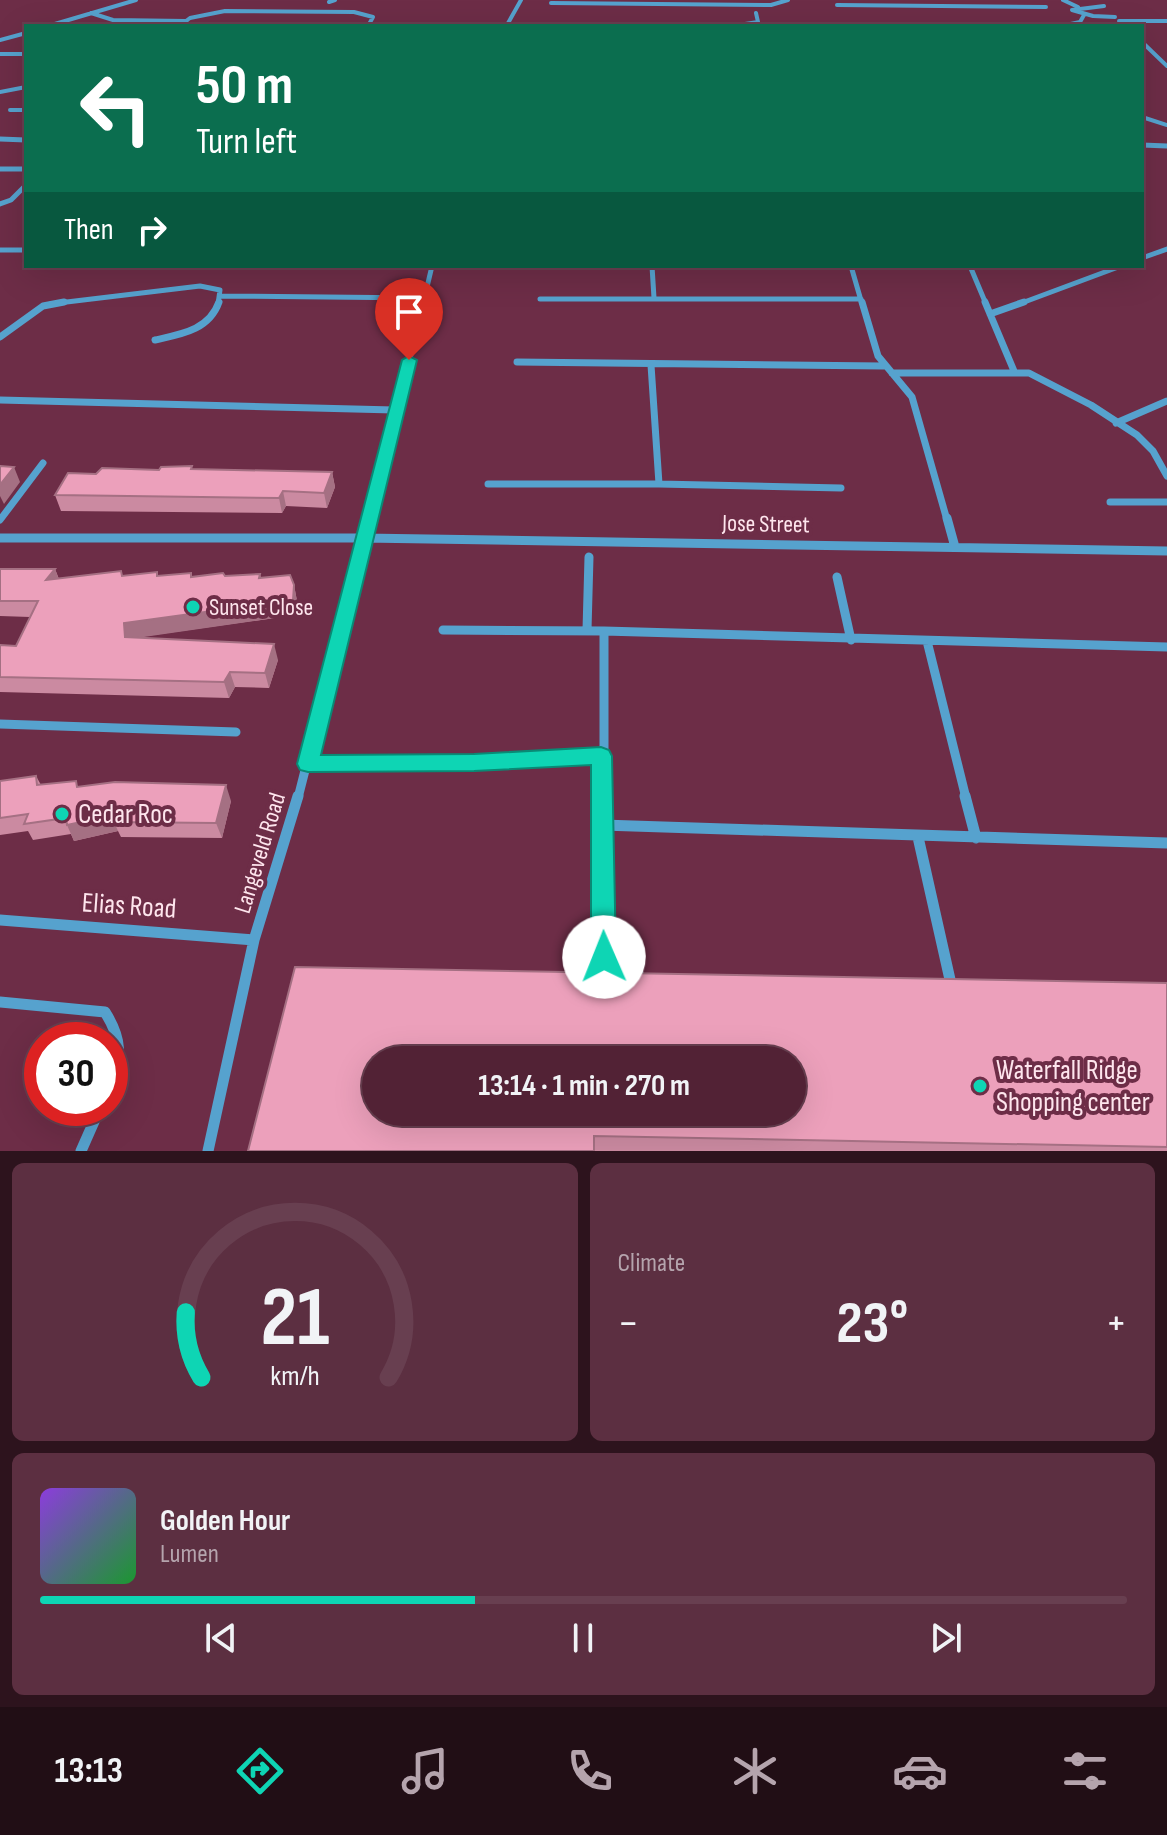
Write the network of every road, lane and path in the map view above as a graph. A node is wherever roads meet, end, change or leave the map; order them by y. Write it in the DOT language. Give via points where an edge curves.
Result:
graph roads {
  1 [pos="136,0"];
  2 [pos="335,0"];
  3 [pos="521,0"];
  4 [pos="788,0"];
  5 [pos="933,0"];
  6 [pos="1063,0"];
  7 [pos="1098,0"];
  8 [pos="329,2"];
  9 [pos="551,3"];
  10 [pos="837,5"];
  11 [pos="937,6"];
  12 [pos="1104,6"];
  13 [pos="1046,7"];
  14 [pos="1078,7"];
  15 [pos="91,13"];
  16 [pos="756,13"];
  17 [pos="1084,15"];
  18 [pos="1117,19"];
  19 [pos="1167,21"];
  20 [pos="187,23"];
  21 [pos="55,24"];
  22 [pos="370,24"];
  23 [pos="508,24"];
  24 [pos="745,24"];
  25 [pos="1071,24"];
  26 [pos="1122,24"];
  27 [pos="24,34"];
  28 [pos="0,40"];
  29 [pos="1144,44"];
  30 [pos="0,54"];
  31 [pos="24,54"];
  32 [pos="1167,66"];
  33 [pos="24,87"];
  34 [pos="0,92"];
  35 [pos="10,110"];
  36 [pos="24,110"];
  37 [pos="1144,118"];
  38 [pos="1167,125"];
  39 [pos="0,139"];
  40 [pos="24,140"];
  41 [pos="1144,145"];
  42 [pos="1167,146"];
  43 [pos="0,169"];
  44 [pos="24,169"];
  45 [pos="24,187"];
  46 [pos="0,204"];
  47 [pos="1167,249"];
  48 [pos="0,250"];
  49 [pos="24,250"];
  50 [pos="1144,257"];
  51 [pos="432,268"];
  52 [pos="652,268"];
  53 [pos="852,268"];
  54 [pos="971,268"];
  55 [pos="1116,268"];
  56 [pos="220,296"];
  57 [pos="424,298"];
  58 [pos="654,298"];
  59 [pos="540,299"];
  60 [pos="861,299"];
  61 [pos="990,314"];
  62 [pos="0,337"];
  63 [pos="155,340"];
  64 [pos="517,362"];
  65 [pos="651,365"];
  66 [pos="883,366"];
  67 [pos="1014,371"];
  68 [pos="892,373"];
  69 [pos="0,400"];
  70 [pos="1167,401"];
  71 [pos="394,410"];
  72 [pos="1116,423"];
  73 [pos="43,463"];
  74 [pos="1167,476"];
  75 [pos="488,484"];
  76 [pos="659,484"];
  77 [pos="841,488"];
  78 [pos="1110,502"];
  79 [pos="1167,502"];
  80 [pos="0,520"];
  81 [pos="0,538"];
  82 [pos="364,538"];
  83 [pos="955,547"];
  84 [pos="1167,551"];
  85 [pos="589,557"];
  86 [pos="837,577"];
  87 [pos="443,630"];
  88 [pos="587,630"];
  89 [pos="604,631"];
  90 [pos="851,640"];
  91 [pos="927,641"];
  92 [pos="1167,647"];
  93 [pos="0,724"];
  94 [pos="236,732"];
  95 [pos="601,756"];
  96 [pos="308,764"];
  97 [pos="602,825"];
  98 [pos="918,837"];
  99 [pos="976,838"];
  100 [pos="1167,843"];
  101 [pos="0,920"];
  102 [pos="254,940"];
  103 [pos="652,975"];
  104 [pos="935,984"];
  105 [pos="951,984"];
  106 [pos="966,985"];
  107 [pos="0,1002"];
  108 [pos="111,1022"];
  109 [pos="92,1126"];
  110 [pos="81,1151"];
  111 [pos="208,1151"];
  1 -- 15 [label="street"];
  2 -- 8 [label="street"];
  3 -- 23 [label="street"];
  4 -- 9 [label="street" via="771,5"];
  5 -- 11 [label="street"];
  6 -- 14 [label="street"];
  7 -- 12 [label="street"];
  10 -- 11 [label="street"];
  11 -- 13 [label="street"];
  12 -- 14 [label="street"];
  12 -- 18 [label="street"];
  14 -- 17 [label="street" via="1072,10"];
  15 -- 20 [label="street" via="113,20"];
  15 -- 21 [label="street"];
  16 -- 24 [label="street" via="758,22"];
  17 -- 18 [label="street"];
  17 -- 25 [label="street"];
  18 -- 19 [label="street"];
  18 -- 26 [label="street"];
  20 -- 22 [label="street" via="202,14 225,11 354,12 373,17"];
  27 -- 28 [label="street"];
  29 -- 32 [label="street"];
  30 -- 31 [label="street"];
  33 -- 34 [label="street"];
  35 -- 36 [label="street"];
  37 -- 38 [label="street"];
  39 -- 40 [label="street"];
  41 -- 42 [label="street"];
  43 -- 44 [label="street"];
  45 -- 46 [label="street"];
  47 -- 50 [label="street"];
  48 -- 49 [label="street"];
  51 -- 57 [label="street, Langeveld Road"];
  52 -- 58 [label="street"];
  53 -- 60 [label="street"];
  54 -- 61 [label="street"];
  55 -- 61 [label="street"];
  56 -- 57 [label="street"];
  56 -- 62 [label="street" via="217,288 200,286 51,303 34,309 14,332"];
  56 -- 63 [label="street" via="204,326"];
  57 -- 71 [label="street, Langeveld Road"];
  58 -- 59 [label="street"];
  58 -- 60 [label="street"];
  60 -- 66 [label="street"];
  61 -- 67 [label="street"];
  64 -- 65 [label="street"];
  65 -- 66 [label="street"];
  65 -- 76 [label="street"];
  66 -- 68 [label="street"];
  67 -- 68 [label="street"];
  67 -- 72 [label="street" via="1047,380"];
  68 -- 83 [label="street" via="912,397"];
  69 -- 71 [label="street"];
  70 -- 72 [label="street"];
  71 -- 82 [label="street, Langeveld Road"];
  72 -- 74 [label="street" via="1148,444"];
  73 -- 80 [label="street"];
  75 -- 76 [label="street"];
  76 -- 77 [label="street"];
  78 -- 79 [label="street"];
  81 -- 82 [label="street, Jose Street"];
  82 -- 83 [label="street, Jose Street"];
  82 -- 96 [label="street, Langeveld Road"];
  83 -- 84 [label="street, Jose Street"];
  85 -- 88 [label="street"];
  86 -- 90 [label="street"];
  87 -- 88 [label="street"];
  88 -- 89 [label="street"];
  89 -- 90 [label="street"];
  89 -- 95 [label="street"];
  90 -- 91 [label="street"];
  91 -- 92 [label="street"];
  91 -- 99 [label="street"];
  93 -- 94 [label="street"];
  95 -- 96 [label="street"];
  95 -- 97 [label="street"];
  96 -- 102 [label="street, Langeveld Road"];
  97 -- 98 [label="street"];
  97 -- 103 [label="street" via="604,957 618,970"];
  98 -- 99 [label="street"];
  98 -- 105 [label="street"];
  99 -- 100 [label="street"];
  101 -- 102 [label="street, Elias Road"];
  102 -- 111 [label="street, Langeveld Road"];
  104 -- 105 [label="street"];
  105 -- 106 [label="street"];
  107 -- 108 [label="street" via="105,1012"];
  109 -- 110 [label="street"];
}
